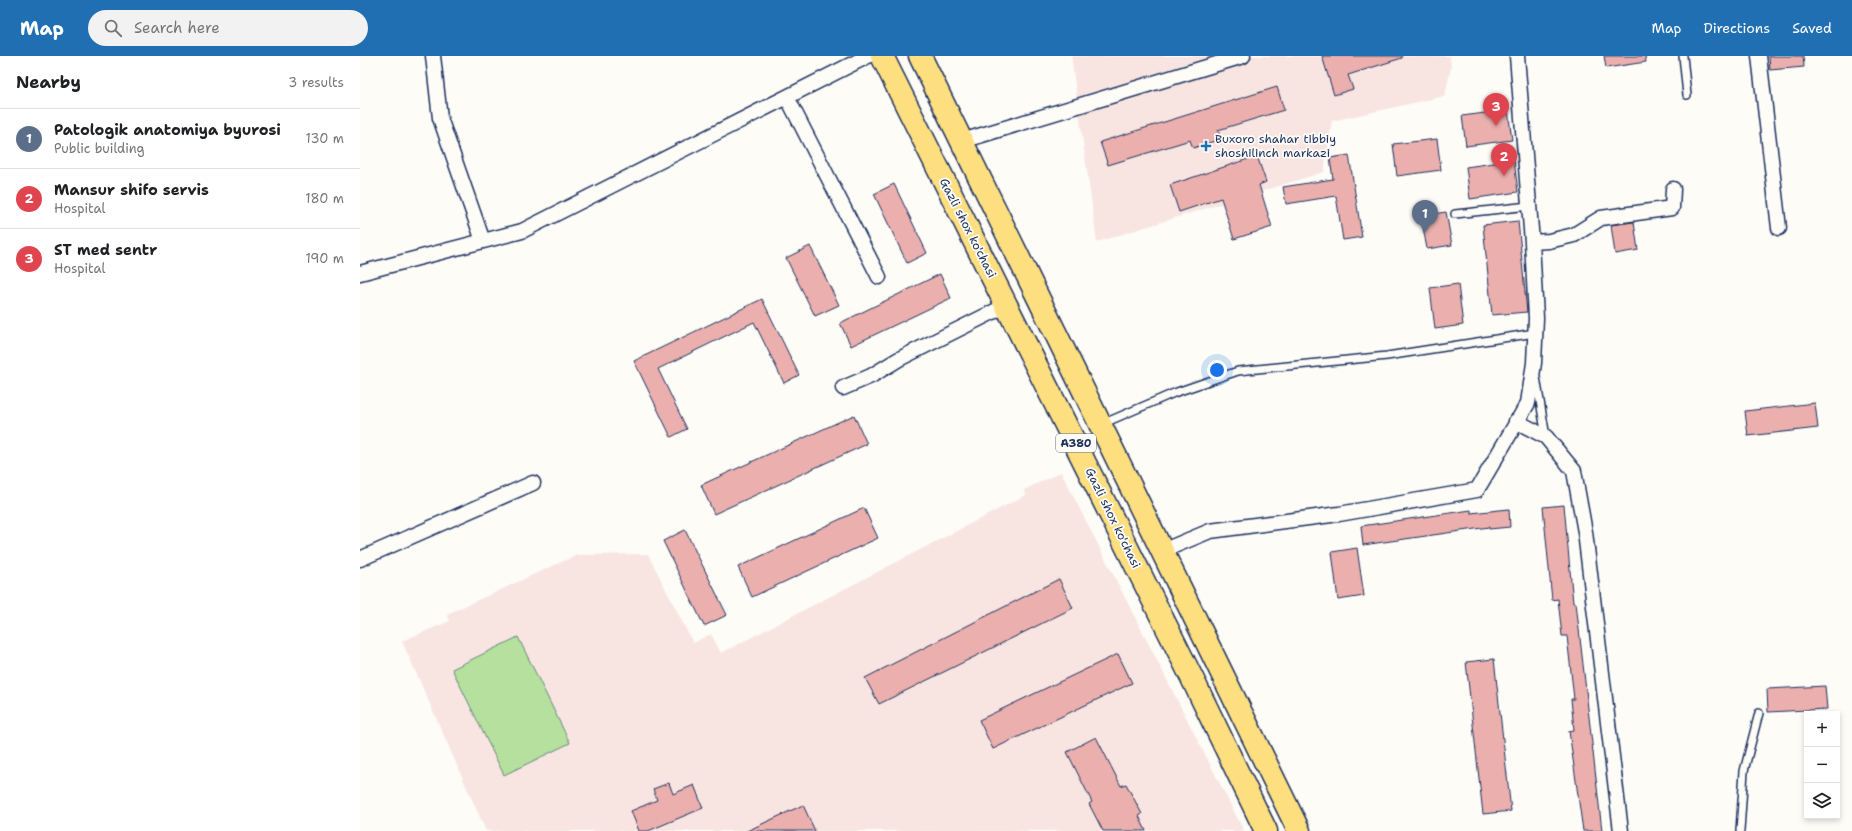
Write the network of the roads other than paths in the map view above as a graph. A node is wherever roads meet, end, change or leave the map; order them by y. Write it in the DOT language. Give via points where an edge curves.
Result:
graph roads {
  1 [pos="433,56"];
  2 [pos="868,56"];
  3 [pos="882,56"];
  4 [pos="920,56"];
  5 [pos="1243,56"];
  6 [pos="1517,56"];
  7 [pos="1682,56"];
  8 [pos="1759,56"];
  9 [pos="1686,94"];
  10 [pos="787,97"];
  11 [pos="962,141"];
  12 [pos="1674,189"];
  13 [pos="1529,206"];
  14 [pos="1455,214"];
  15 [pos="1779,228"];
  16 [pos="484,241"];
  17 [pos="1532,242"];
  18 [pos="360,273"];
  19 [pos="879,277"];
  20 [pos="1007,305"];
  21 [pos="1535,333"];
  22 [pos="1534,363"];
  23 [pos="843,388"];
  24 [pos="1516,421"];
  25 [pos="1100,425"];
  26 [pos="1546,437"];
  27 [pos="533,482"];
  28 [pos="1162,551"];
  29 [pos="360,558"];
  30 [pos="1760,713"];
  31 [pos="1266,831"];
  32 [pos="1299,831"];
  33 [pos="1621,831"];
  34 [pos="1740,831"];
  1 -- 16 [label="street" via="440,118"];
  2 -- 10 [label="street"];
  3 -- 20 [label="highway, Gazli shox ko'chasi / A380"];
  4 -- 11 [label="highway, A380"];
  5 -- 11 [label="street"];
  6 -- 13 [label="street"];
  7 -- 9 [label="lane"];
  8 -- 15 [label="street"];
  10 -- 16 [label="street" via="522,232"];
  10 -- 19 [label="street"];
  11 -- 25 [label="highway, A380"];
  12 -- 17 [label="street" via="1672,208 1601,218 1574,235"];
  13 -- 14 [label="lane"];
  13 -- 17 [label="street"];
  16 -- 18 [label="street"];
  17 -- 21 [label="street"];
  20 -- 23 [label="street"];
  20 -- 31 [label="highway, Gazli shox ko'chasi / A380"];
  21 -- 22 [label="street"];
  21 -- 25 [label="lane" via="1387,356 1238,371"];
  22 -- 24 [label="street" via="1528,403"];
  22 -- 26 [label="lane"];
  24 -- 26 [label="street"];
  24 -- 28 [label="street" via="1477,490 1339,514 1210,531"];
  25 -- 28 [label="highway, A380"];
  26 -- 33 [label="street" via="1574,471 1585,532"];
  27 -- 29 [label="street"];
  28 -- 32 [label="highway, A380"];
  30 -- 34 [label="lane" via="1744,771"];
}
